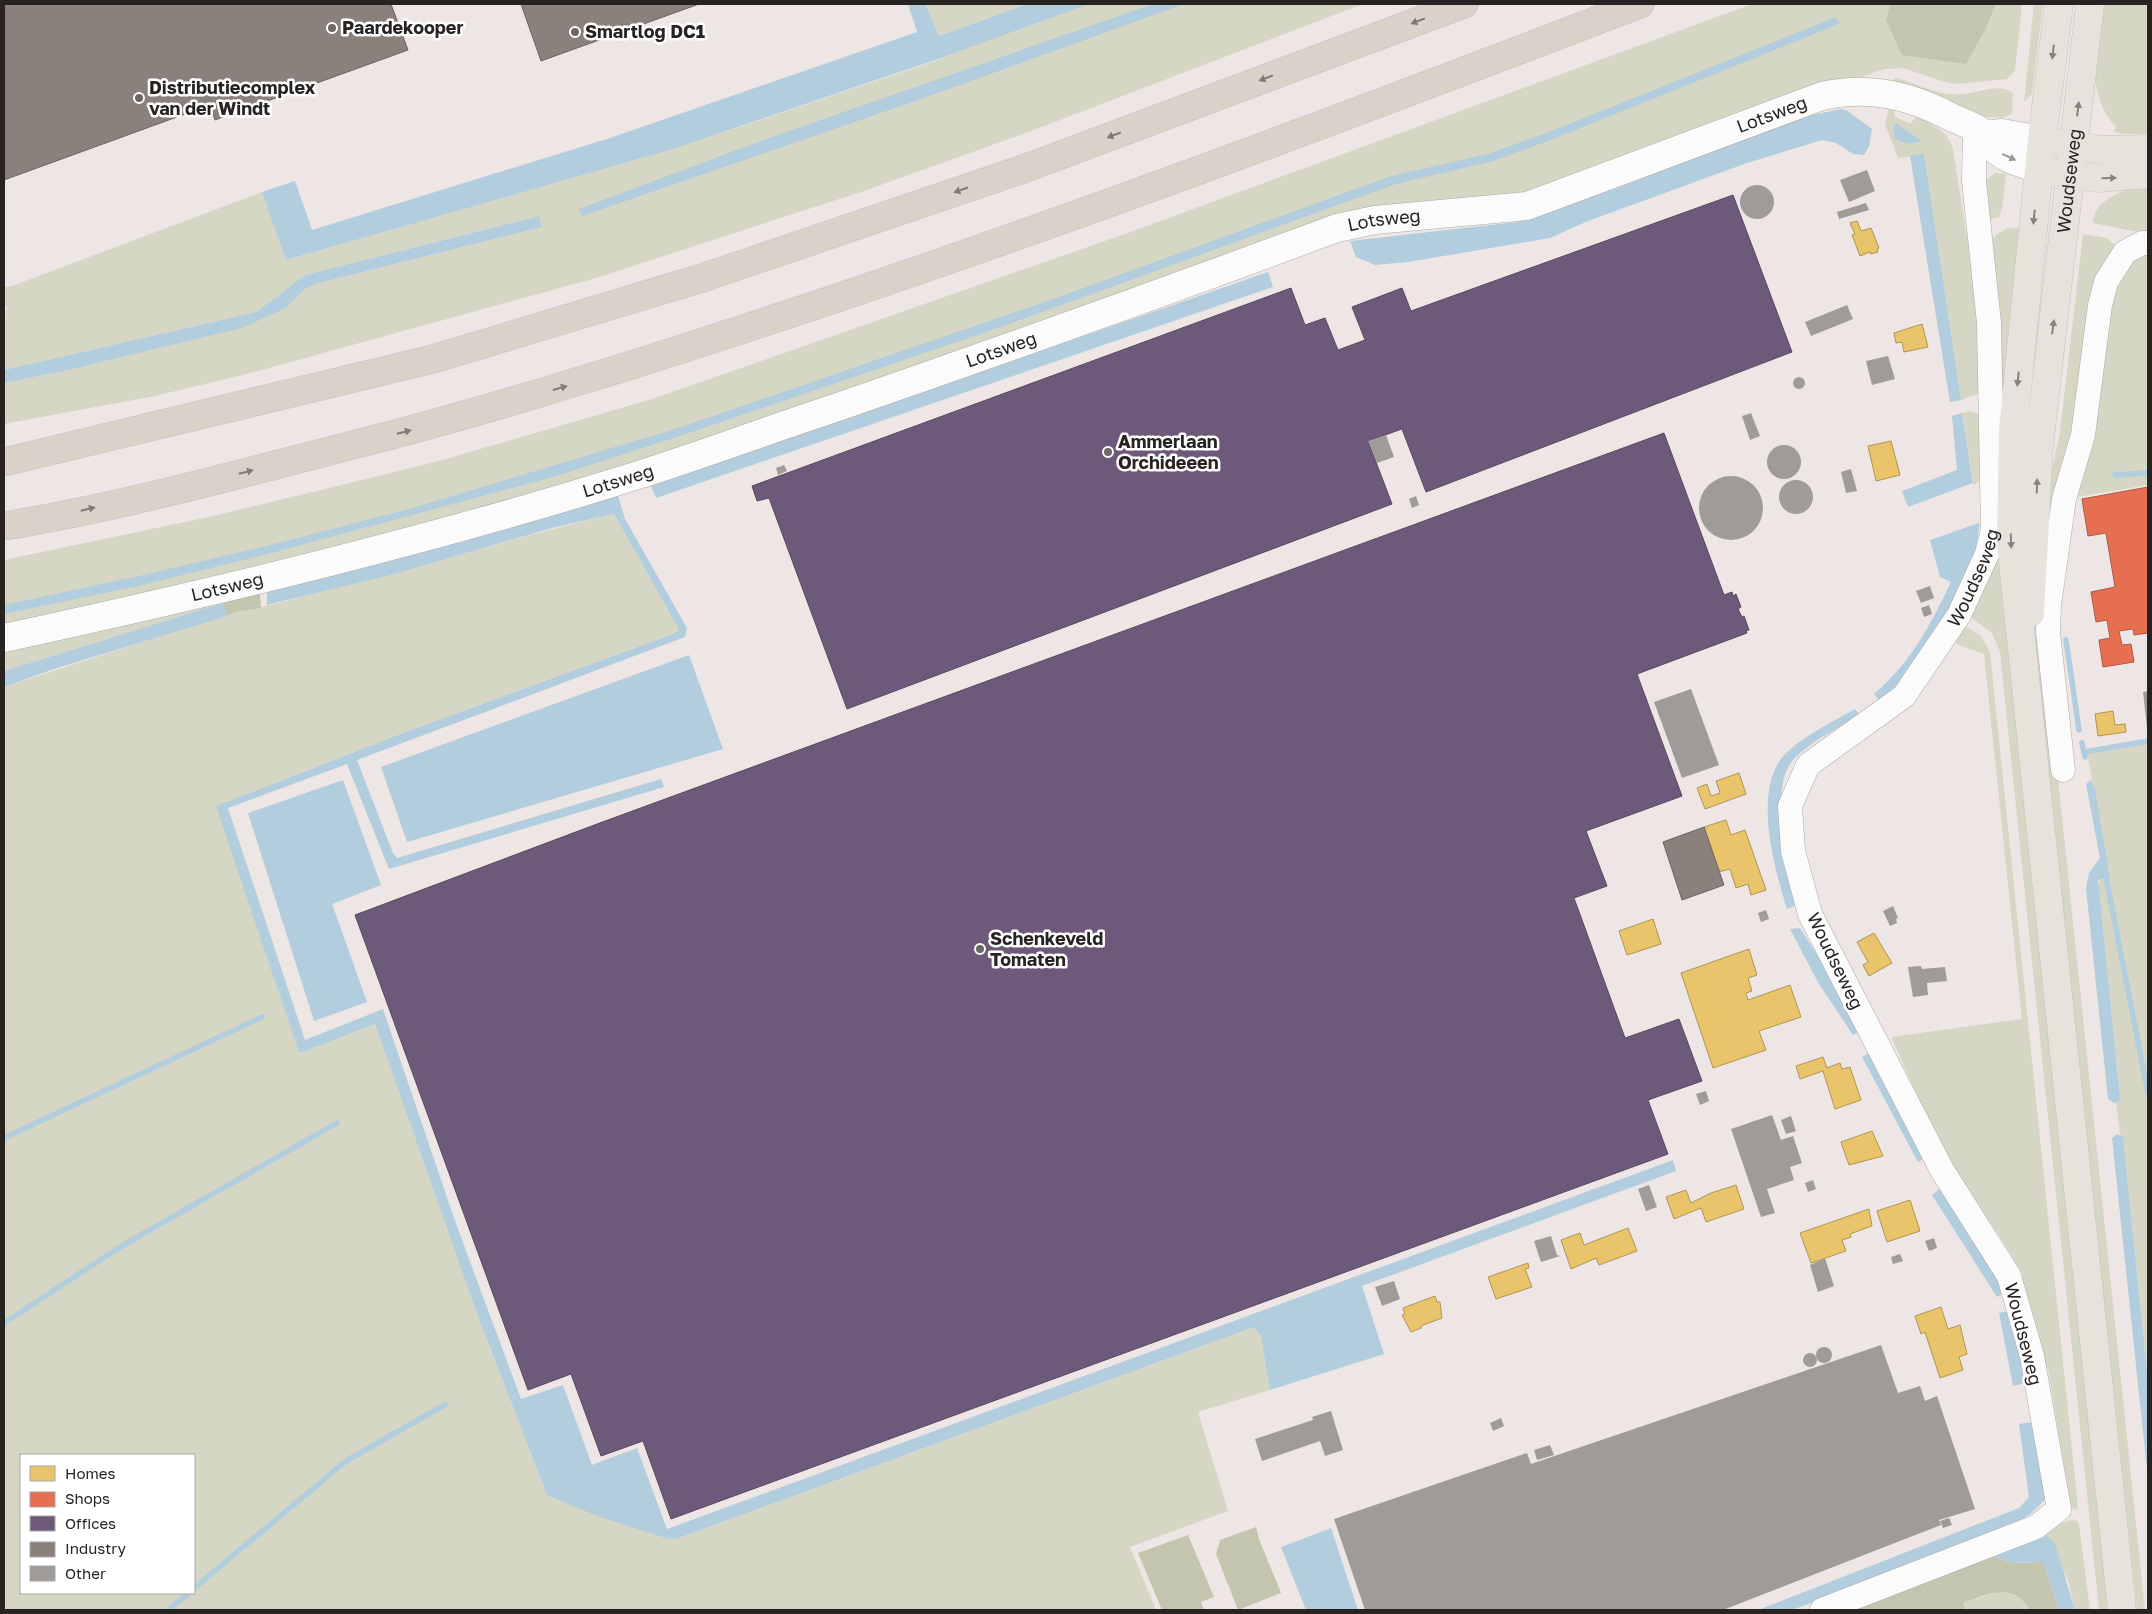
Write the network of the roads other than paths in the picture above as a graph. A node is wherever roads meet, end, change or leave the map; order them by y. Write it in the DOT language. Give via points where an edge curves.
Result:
graph roads {
  1 [pos="1464,4"];
  2 [pos="1640,4"];
  3 [pos="2059,4"];
  4 [pos="2090,4"];
  5 [pos="1980,132"];
  6 [pos="2042,140"];
  7 [pos="2074,146"];
  8 [pos="2148,149"];
  9 [pos="2039,169"];
  10 [pos="2148,174"];
  11 [pos="2070,175"];
  12 [pos="2145,243"];
  13 [pos="5,461"];
  14 [pos="41,520"];
  15 [pos="4,526"];
  16 [pos="4,536"];
  17 [pos="4,638"];
  18 [pos="2023,657"];
  19 [pos="2063,770"];
  20 [pos="1822,1610"];
  21 [pos="2122,1610"];
  1 -- 13 [label="highway, one-way" via="1026,168 702,278 433,360"];
  14 -- 2 [label="highway, one-way" via="221,479 423,427 591,379 1036,230"];
  3 -- 6 [label="main road, Woudseweg, one-way"];
  7 -- 4 [label="main road, Woudseweg, one-way"];
  5 -- 6 [label="street, Lotsweg"];
  5 -- 9 [label="street, Lotsweg, one-way" via="2001,154"];
  5 -- 17 [label="street, Lotsweg" via="1934,108 1884,92 1851,91 1809,99 1527,206 1375,220 1337,228 1047,335 638,475 500,517 261,580"];
  5 -- 20 [label="street, Woudseweg" via="1974,181 1989,323 1993,530 1987,554 1959,615 1904,696 1808,765 1790,806 1793,851 1814,923 1942,1170 2009,1276 2032,1356 2059,1510 2036,1527"];
  6 -- 7 [label="main road"];
  6 -- 9 [label="main road, Woudseweg"];
  7 -- 8 [label="main road" via="2103,150"];
  7 -- 11 [label="main road, Woudseweg"];
  9 -- 11 [label="main road"];
  9 -- 18 [label="main road, Woudseweg, one-way" via="2013,429 2010,496 2014,589"];
  11 -- 10 [label="main road, one-way" via="2098,178"];
  18 -- 11 [label="main road, Woudseweg, one-way" via="2031,608 2039,445"];
  12 -- 19 [label="street" via="2126,252 2106,282 2100,305 2084,435 2064,499 2048,632"];
  14 -- 15 [label="highway"];
  14 -- 16 [label="highway"];
  18 -- 21 [label="main road, Woudseweg"];
}
